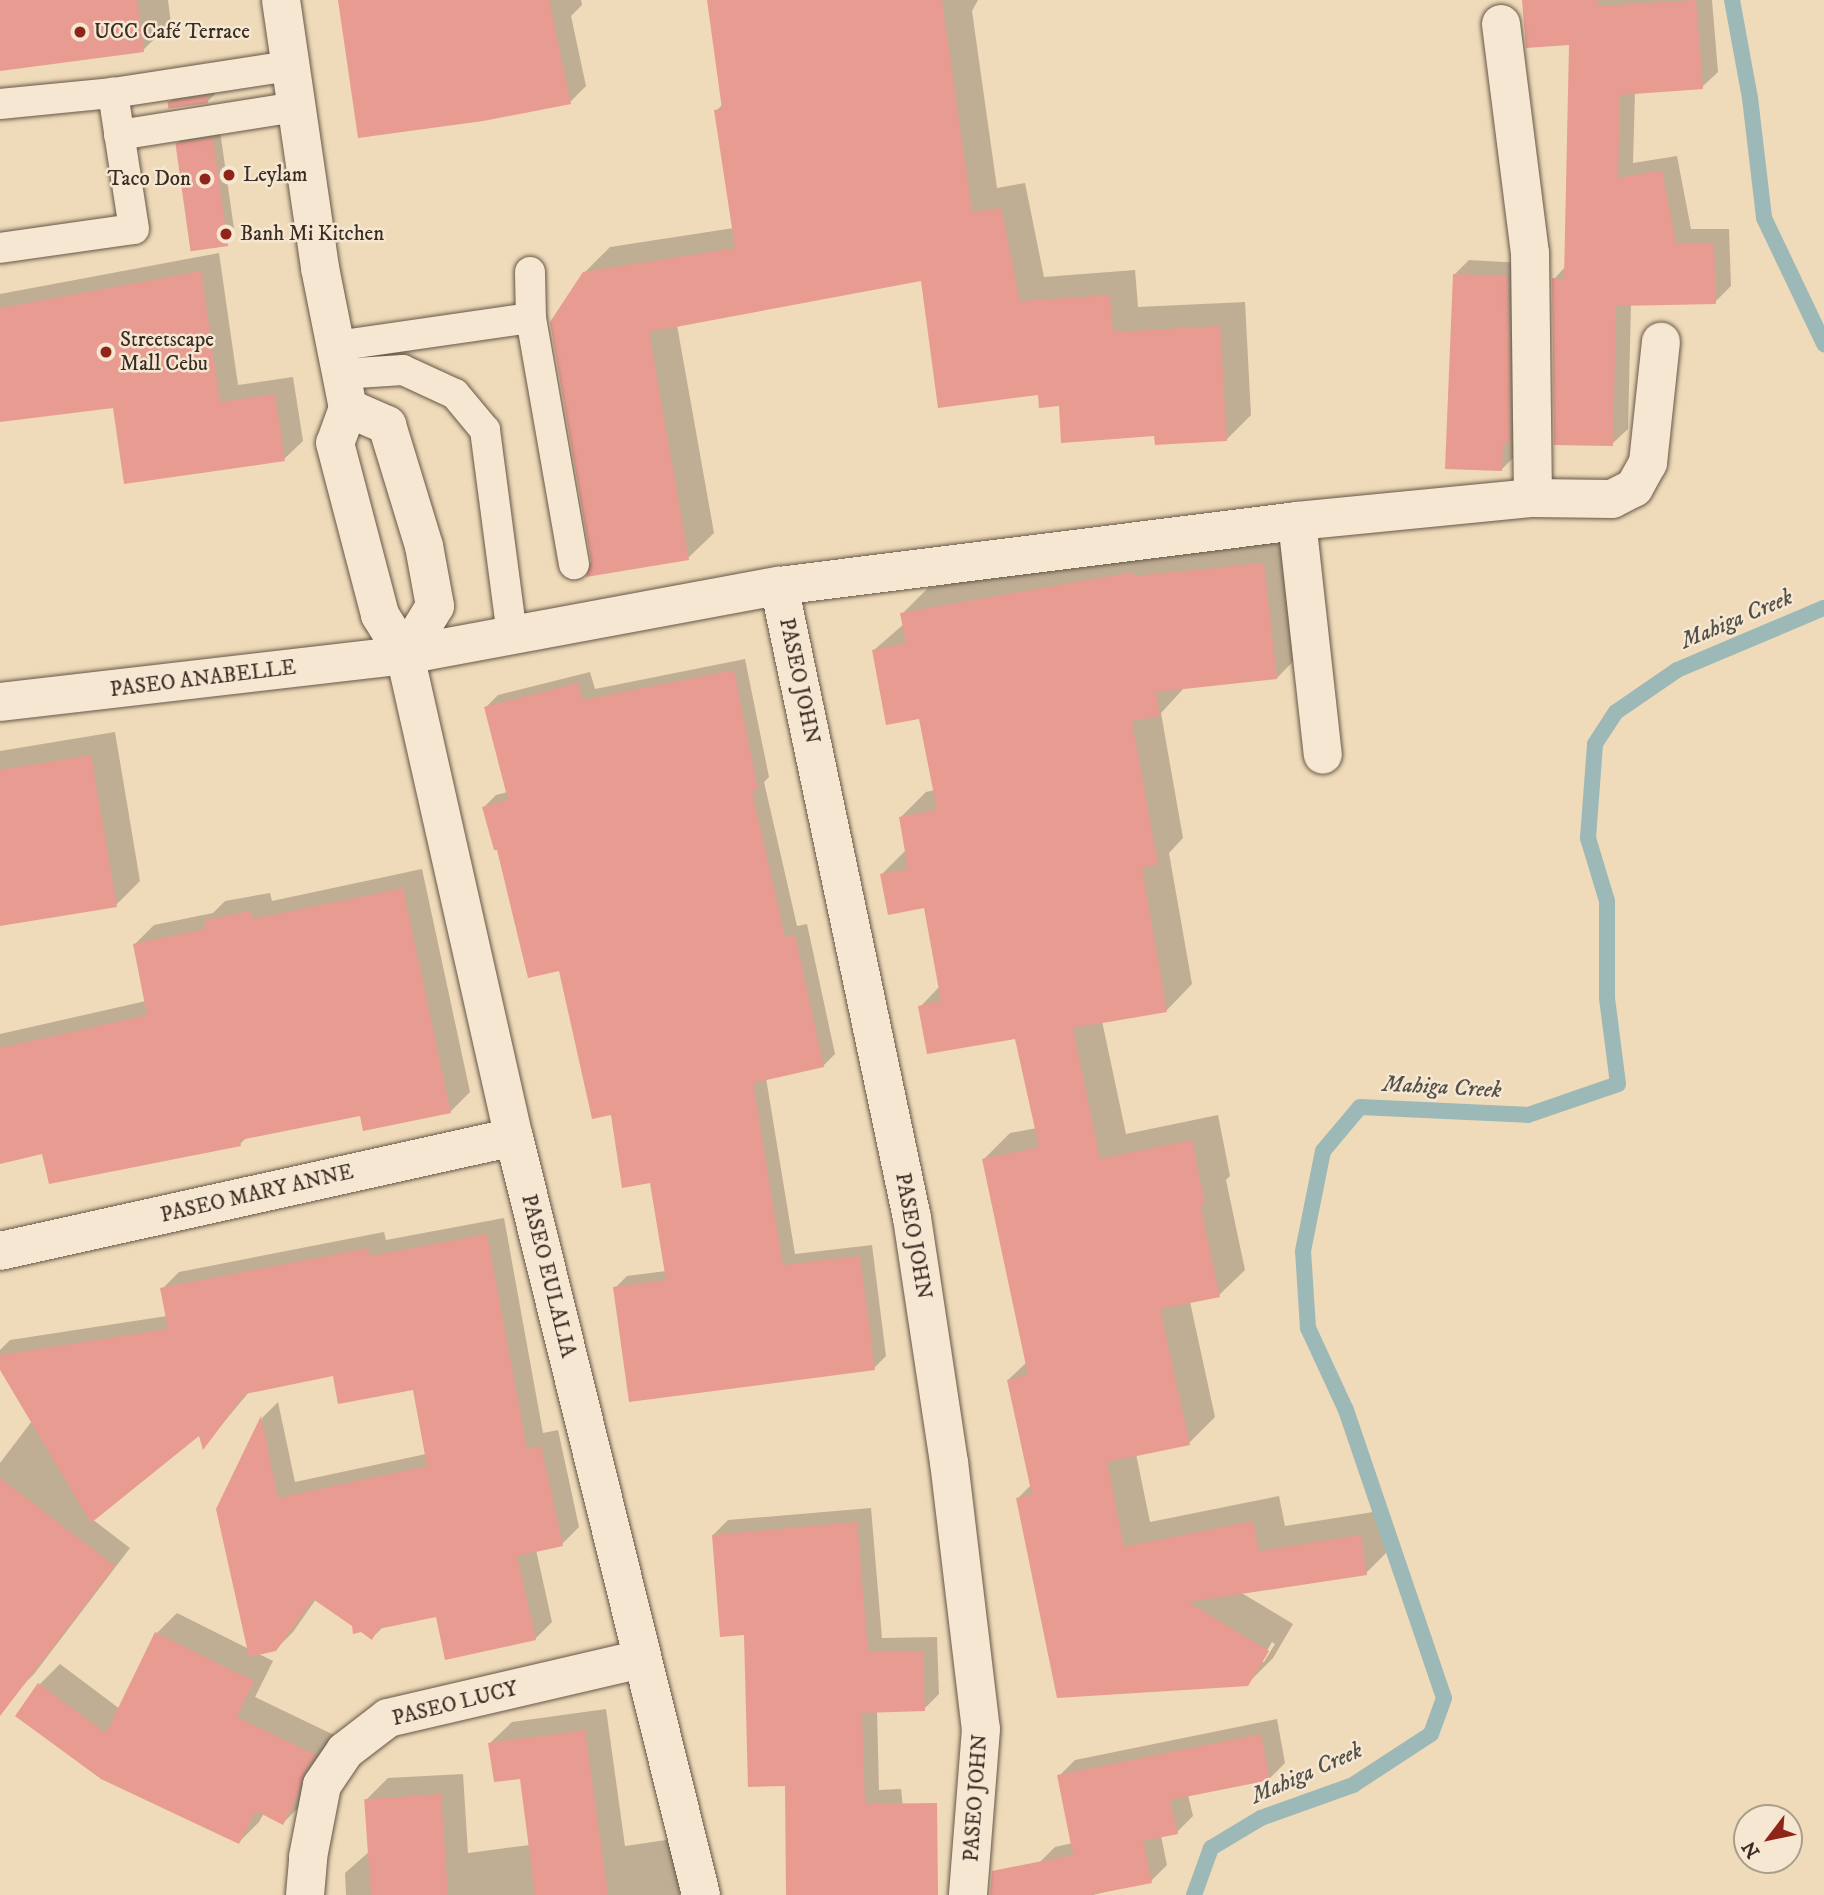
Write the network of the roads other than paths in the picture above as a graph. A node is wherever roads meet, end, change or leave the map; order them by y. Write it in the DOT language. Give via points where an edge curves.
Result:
graph roads {
  1 [pos="281,0"];
  2 [pos="1501,24"];
  3 [pos="290,66"];
  4 [pos="113,93"];
  5 [pos="0,104"];
  6 [pos="296,107"];
  7 [pos="119,135"];
  8 [pos="0,248"];
  9 [pos="530,272"];
  10 [pos="531,318"];
  11 [pos="1661,342"];
  12 [pos="342,376"];
  13 [pos="1532,498"];
  14 [pos="1297,521"];
  15 [pos="574,564"];
  16 [pos="779,586"];
  17 [pos="512,635"];
  18 [pos="405,655"];
  19 [pos="0,702"];
  20 [pos="1323,755"];
  21 [pos="514,1137"];
  22 [pos="0,1251"];
  23 [pos="641,1659"];
  24 [pos="305,1895"];
  25 [pos="701,1895"];
  26 [pos="968,1895"];
  1 -- 3 [label="street"];
  2 -- 13 [label="street" via="1530,253"];
  3 -- 4 [label="lane"];
  3 -- 6 [label="street"];
  4 -- 5 [label="lane"];
  4 -- 7 [label="lane"];
  6 -- 7 [label="lane"];
  6 -- 12 [label="street"];
  7 -- 8 [label="lane" via="134,229"];
  9 -- 10 [label="lane"];
  10 -- 12 [label="lane"];
  10 -- 15 [label="lane"];
  11 -- 13 [label="street, PASEO ANABELLE" via="1648,463 1634,488 1612,499"];
  12 -- 17 [label="lane" via="403,370 455,394 485,430"];
  12 -- 18 [label="street, PASEO EULALIA" via="335,443 380,615"];
  12 -- 18 [label="street" via="387,425 424,546 435,606"];
  13 -- 14 [label="street, PASEO ANABELLE"];
  14 -- 16 [label="street, PASEO ANABELLE"];
  14 -- 20 [label="street"];
  16 -- 17 [label="street, PASEO ANABELLE"];
  16 -- 26 [label="street, PASEO JOHN" via="912,1218 949,1462 981,1729"];
  17 -- 18 [label="street, PASEO ANABELLE"];
  18 -- 19 [label="street, PASEO ANABELLE"];
  18 -- 21 [label="street, PASEO EULALIA"];
  21 -- 22 [label="street, PASEO MARY ANNE"];
  21 -- 23 [label="street, PASEO EULALIA"];
  23 -- 24 [label="street, PASEO LUCY" via="388,1718 345,1751 323,1784"];
  23 -- 25 [label="street, PASEO EULALIA"];
}
